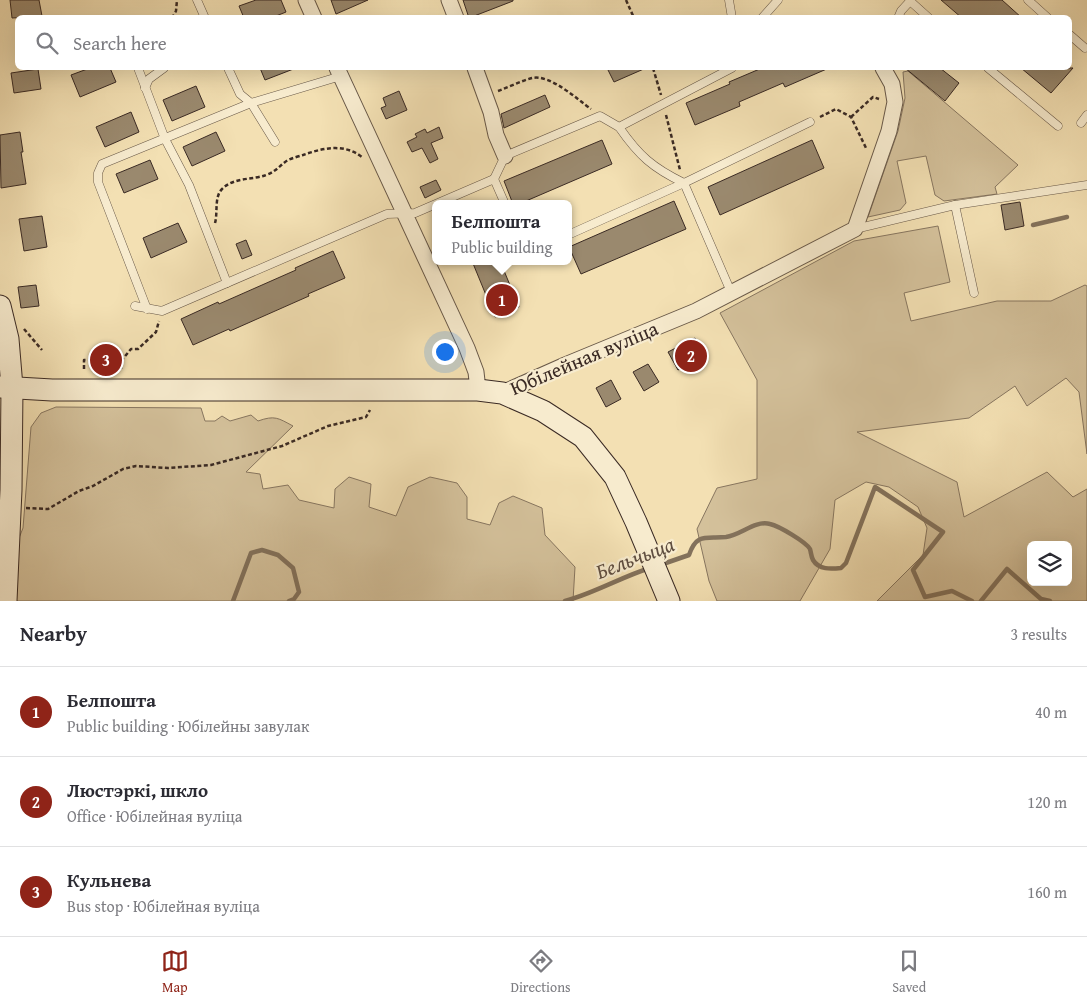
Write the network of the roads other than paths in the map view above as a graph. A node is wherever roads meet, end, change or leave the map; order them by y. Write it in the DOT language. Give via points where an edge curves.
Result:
graph roads {
  1 [pos="197,0"];
  2 [pos="306,0"];
  3 [pos="449,0"];
  4 [pos="729,0"];
  5 [pos="778,0"];
  6 [pos="1028,0"];
  7 [pos="910,1"];
  8 [pos="204,15"];
  9 [pos="313,15"];
  10 [pos="455,15"];
  11 [pos="732,15"];
  12 [pos="765,15"];
  13 [pos="899,15"];
  14 [pos="926,15"];
  15 [pos="1045,15"];
  16 [pos="1072,37"];
  17 [pos="1085,48"];
  18 [pos="139,70"];
  19 [pos="161,70"];
  20 [pos="229,70"];
  21 [pos="476,70"];
  22 [pos="728,70"];
  23 [pos="885,70"];
  24 [pos="990,70"];
  25 [pos="339,72"];
  26 [pos="145,88"];
  27 [pos="251,103"];
  28 [pos="1087,115"];
  29 [pos="810,122"];
  30 [pos="1081,123"];
  31 [pos="1058,126"];
  32 [pos="619,127"];
  33 [pos="165,139"];
  34 [pos="275,142"];
  35 [pos="505,156"];
  36 [pos="494,178"];
  37 [pos="684,183"];
  38 [pos="1087,184"];
  39 [pos="444,200"];
  40 [pos="503,200"];
  41 [pos="432,205"];
  42 [pos="955,206"];
  43 [pos="404,214"];
  44 [pos="855,229"];
  45 [pos="572,233"];
  46 [pos="227,284"];
  47 [pos="731,292"];
  48 [pos="974,293"];
  49 [pos="0,306"];
  50 [pos="135,306"];
  51 [pos="148,309"];
  52 [pos="6,387"];
  53 [pos="478,390"];
  54 [pos="502,393"];
  55 [pos="4,599"];
  56 [pos="669,601"];
  1 -- 8 [label="lane"];
  2 -- 9 [label="street"];
  3 -- 10 [label="street"];
  4 -- 11 [label="lane"];
  5 -- 12 [label="lane"];
  6 -- 15 [label="lane"];
  7 -- 13 [label="lane"];
  7 -- 14 [label="lane"];
  16 -- 17 [label="lane"];
  18 -- 26 [label="lane"];
  19 -- 26 [label="lane" via="149,79"];
  20 -- 27 [label="lane" via="240,94"];
  21 -- 35 [label="street"];
  22 -- 32 [label="lane"];
  23 -- 44 [label="street" via="892,84 895,102 890,131"];
  24 -- 31 [label="lane"];
  25 -- 27 [label="lane"];
  25 -- 43 [label="street"];
  26 -- 33 [label="lane"];
  27 -- 33 [label="lane"];
  27 -- 34 [label="lane"];
  28 -- 30 [label="lane"];
  29 -- 37 [label="lane"];
  32 -- 35 [label="lane" via="600,116"];
  32 -- 37 [label="lane" via="634,149 662,172"];
  33 -- 46 [label="lane" via="189,185"];
  33 -- 51 [label="lane" via="102,164 98,173 98,182"];
  35 -- 36 [label="lane"];
  36 -- 39 [label="lane"];
  36 -- 40 [label="lane"];
  37 -- 45 [label="lane"];
  37 -- 47 [label="lane"];
  38 -- 42 [label="lane"];
  41 -- 43 [label="lane"];
  42 -- 44 [label="lane"];
  42 -- 48 [label="lane"];
  43 -- 46 [label="lane" via="387,214"];
  43 -- 53 [label="street" via="467,348 476,372"];
  44 -- 47 [label="street, Юбілейная вуліца"];
  46 -- 51 [label="lane" via="162,311"];
  47 -- 54 [label="street, Юбілейная вуліца" via="696,311"];
  49 -- 52 [label="main road" via="8,339"];
  50 -- 51 [label="lane"];
  52 -- 53 [label="main road, Юбілейная вуліца" via="52,390"];
  52 -- 55 [label="main road" via="11,480"];
  53 -- 54 [label="main road, Юбілейная вуліца"];
  54 -- 56 [label="main road" via="543,411 583,438 615,477"];
}
